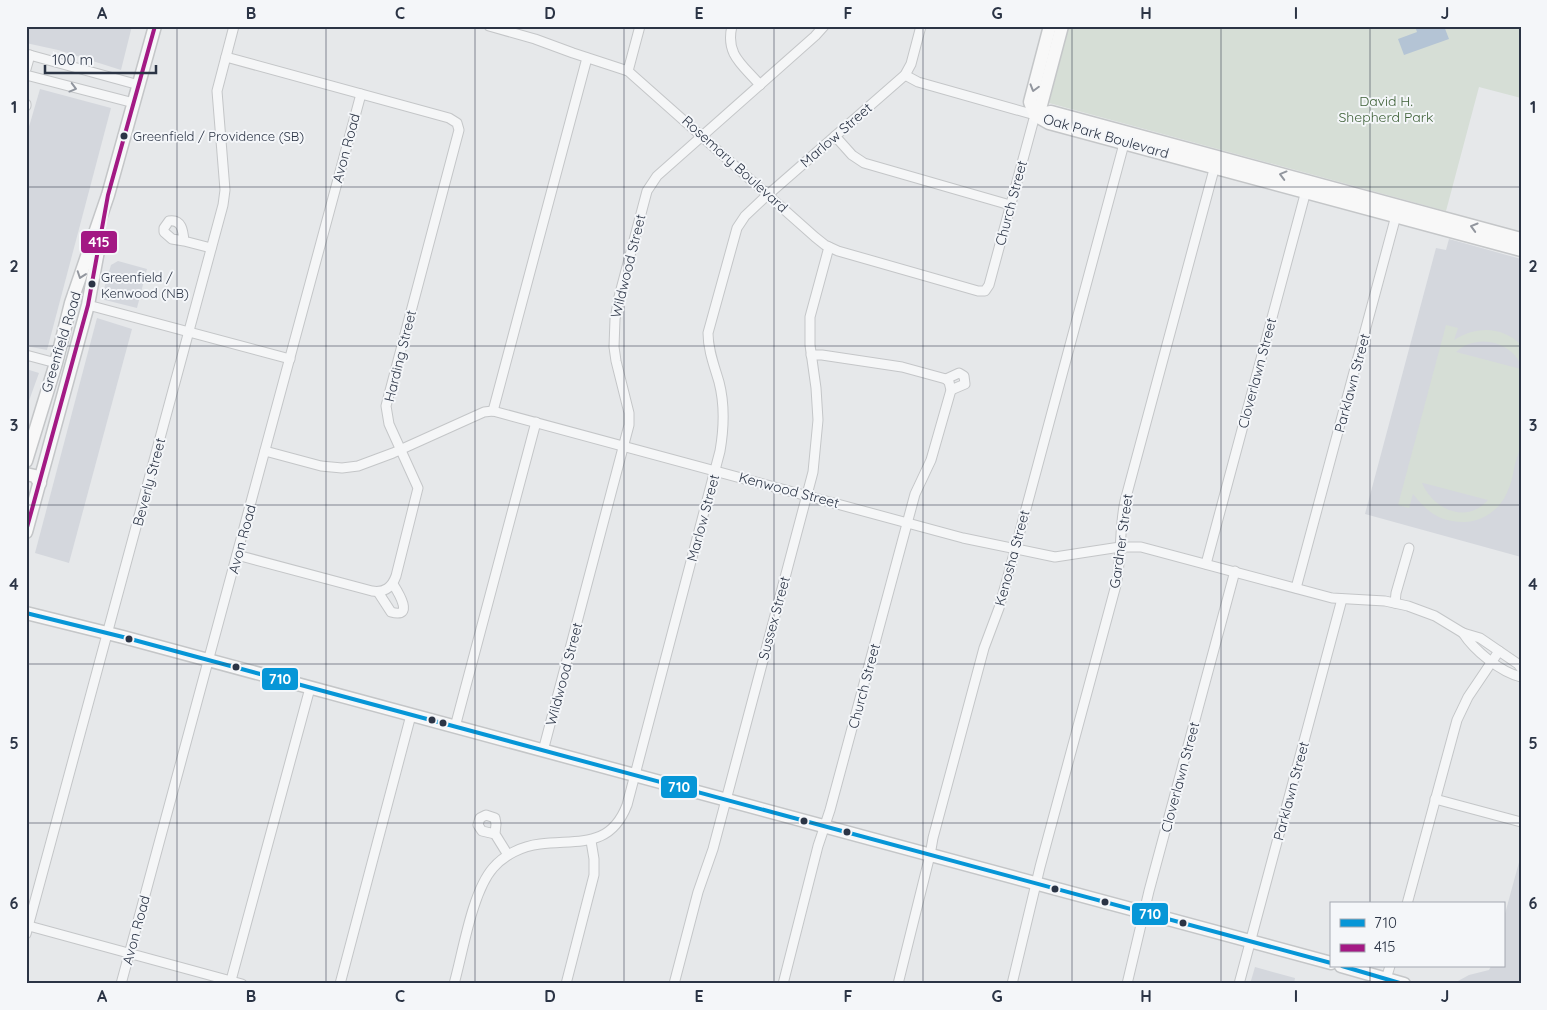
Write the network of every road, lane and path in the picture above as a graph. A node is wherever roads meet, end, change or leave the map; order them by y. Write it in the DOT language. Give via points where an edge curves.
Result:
graph roads {
  1 [pos="154,26"];
  2 [pos="234,26"];
  3 [pos="489,26"];
  4 [pos="640,26"];
  5 [pos="732,26"];
  6 [pos="824,26"];
  7 [pos="921,26"];
  8 [pos="1050,26"];
  9 [pos="1062,26"];
  10 [pos="28,55"];
  11 [pos="226,57"];
  12 [pos="586,58"];
  13 [pos="1046,65"];
  14 [pos="26,69"];
  15 [pos="628,70"];
  16 [pos="26,75"];
  17 [pos="905,75"];
  18 [pos="139,85"];
  19 [pos="760,85"];
  20 [pos="361,94"];
  21 [pos="134,103"];
  22 [pos="1035,115"];
  23 [pos="703,136"];
  24 [pos="836,136"];
  25 [pos="1126,138"];
  26 [pos="1216,162"];
  27 [pos="1307,187"];
  28 [pos="768,194"];
  29 [pos="108,195"];
  30 [pos="1010,205"];
  31 [pos="1398,211"];
  32 [pos="1521,239"];
  33 [pos="184,241"];
  34 [pos="829,247"];
  35 [pos="211,248"];
  36 [pos="1521,250"];
  37 [pos="985,290"];
  38 [pos="88,305"];
  39 [pos="189,332"];
  40 [pos="26,355"];
  41 [pos="810,355"];
  42 [pos="290,359"];
  43 [pos="56,363"];
  44 [pos="946,379"];
  45 [pos="951,390"];
  46 [pos="493,410"];
  47 [pos="536,422"];
  48 [pos="37,423"];
  49 [pos="54,432"];
  50 [pos="624,446"];
  51 [pos="401,450"];
  52 [pos="266,451"];
  53 [pos="26,461"];
  54 [pos="716,470"];
  55 [pos="26,474"];
  56 [pos="40,483"];
  57 [pos="807,495"];
  58 [pos="907,522"];
  59 [pos="26,532"];
  60 [pos="1120,547"];
  61 [pos="1408,548"];
  62 [pos="1015,549"];
  63 [pos="238,555"];
  64 [pos="1206,564"];
  65 [pos="1235,572"];
  66 [pos="393,584"];
  67 [pos="1296,588"];
  68 [pos="378,592"];
  69 [pos="1342,599"];
  70 [pos="1395,603"];
  71 [pos="26,613"];
  72 [pos="108,633"];
  73 [pos="1463,633"];
  74 [pos="1499,651"];
  75 [pos="210,660"];
  76 [pos="1492,661"];
  77 [pos="1521,668"];
  78 [pos="1521,677"];
  79 [pos="310,688"];
  80 [pos="411,715"];
  81 [pos="455,727"];
  82 [pos="543,751"];
  83 [pos="635,775"];
  84 [pos="726,799"];
  85 [pos="1435,799"];
  86 [pos="1521,822"];
  87 [pos="826,826"];
  88 [pos="495,834"];
  89 [pos="591,840"];
  90 [pos="508,855"];
  91 [pos="930,855"];
  92 [pos="1038,884"];
  93 [pos="1408,902"];
  94 [pos="1145,913"];
  95 [pos="27,930"];
  96 [pos="1250,942"];
  97 [pos="130,953"];
  98 [pos="1330,963"];
  99 [pos="1357,968"];
  100 [pos="1388,972"];
  101 [pos="230,982"];
  102 [pos="121,984"];
  103 [pos="242,984"];
  104 [pos="340,984"];
  105 [pos="454,984"];
  106 [pos="566,984"];
  107 [pos="674,984"];
  108 [pos="783,984"];
  109 [pos="898,984"];
  110 [pos="1012,984"];
  111 [pos="1128,984"];
  112 [pos="1240,984"];
  113 [pos="1404,984"];
  1 -- 18 [label="main road, Greenfield Road"];
  2 -- 11 [label="street, Beverly Street"];
  3 -- 12 [label="street, Rosemary Boulevard"];
  4 -- 15 [label="street"];
  5 -- 19 [label="street" via="732,51"];
  6 -- 19 [label="street, Wildwood Street"];
  7 -- 17 [label="street, Marlow Street"];
  8 -- 13 [label="main road, Church Street"];
  9 -- 13 [label="main road, Church Street"];
  10 -- 14 [label="street"];
  10 -- 18 [label="street"];
  11 -- 20 [label="street"];
  11 -- 35 [label="street, Beverly Street" via="216,102 224,195"];
  12 -- 15 [label="street, Rosemary Boulevard"];
  12 -- 46 [label="street"];
  13 -- 22 [label="main road, Church Street" via="1041,105"];
  15 -- 23 [label="street, Rosemary Boulevard"];
  16 -- 21 [label="street, one-way"];
  17 -- 22 [label="street" via="918,82"];
  17 -- 24 [label="street, Marlow Street"];
  18 -- 21 [label="main road, Greenfield Road"];
  19 -- 23 [label="street, Wildwood Street"];
  20 -- 42 [label="street, Avon Road"];
  20 -- 51 [label="street, Harding Street" via="449,118 458,124 458,135 387,400 387,416"];
  21 -- 29 [label="main road, Greenfield Road"];
  22 -- 25 [label="main road, Oak Park Boulevard" via="1048,122"];
  22 -- 30 [label="street, Church Street"];
  23 -- 28 [label="street, Rosemary Boulevard"];
  23 -- 50 [label="street, Wildwood Street" via="650,185 619,297 614,347 629,413"];
  24 -- 28 [label="street, Marlow Street"];
  24 -- 30 [label="street" via="864,164"];
  25 -- 26 [label="main road, Oak Park Boulevard"];
  25 -- 62 [label="street, Kenosha Street"];
  26 -- 27 [label="main road, Oak Park Boulevard"];
  26 -- 60 [label="street, Gardner Street" via="1125,500"];
  27 -- 31 [label="main road, Oak Park Boulevard"];
  27 -- 64 [label="street, Cloverlawn Street"];
  28 -- 34 [label="street, Rosemary Boulevard"];
  28 -- 54 [label="street, Marlow Street" via="736,228 708,333 724,418"];
  29 -- 38 [label="main road, Greenfield Road"];
  29 -- 43 [label="main road, Greenfield Road, one-way" via="71,303"];
  30 -- 37 [label="street, Church Street"];
  32 -- 31 [label="main road, Oak Park Boulevard, one-way"];
  31 -- 36 [label="main road, Oak Park Boulevard"];
  31 -- 67 [label="street, Parklawn Street"];
  33 -- 35 [label="street"];
  34 -- 37 [label="street, Rosemary Boulevard" via="978,291"];
  34 -- 41 [label="street, Sussex Street" via="810,317"];
  35 -- 39 [label="street, Beverly Street"];
  38 -- 39 [label="street"];
  38 -- 49 [label="main road, Greenfield Road"];
  39 -- 42 [label="street"];
  39 -- 72 [label="street, Beverly Street"];
  40 -- 43 [label="street"];
  41 -- 44 [label="street, Church Street" via="902,367"];
  41 -- 57 [label="street, Sussex Street" via="818,420"];
  42 -- 52 [label="street, Avon Road"];
  43 -- 48 [label="main road, Greenfield Road"];
  44 -- 45 [label="street"];
  44 -- 45 [label="street, Church Street" via="959,373 966,378 963,386"];
  45 -- 58 [label="street, Church Street" via="931,460 919,483"];
  46 -- 47 [label="street, Kenwood Street"];
  46 -- 51 [label="street"];
  47 -- 50 [label="street, Kenwood Street"];
  47 -- 81 [label="street"];
  48 -- 49 [label="main road" via="43,430"];
  48 -- 53 [label="main road, Greenfield Road"];
  49 -- 56 [label="main road, Greenfield Road"];
  50 -- 54 [label="street, Kenwood Street"];
  50 -- 82 [label="street, Wildwood Street"];
  51 -- 52 [label="street" via="369,463 342,468 321,466"];
  51 -- 66 [label="street, Harding Street" via="417,493"];
  52 -- 63 [label="street, Avon Road"];
  54 -- 57 [label="street, Kenwood Street"];
  54 -- 83 [label="street, Marlow Street"];
  55 -- 56 [label="main road" via="35,476"];
  56 -- 59 [label="main road, Greenfield Road"];
  57 -- 58 [label="street, Kenwood Street"];
  57 -- 84 [label="street, Sussex Street"];
  58 -- 62 [label="street, Kenwood Street"];
  58 -- 87 [label="street, Church Street"];
  60 -- 62 [label="street, Kenwood Street" via="1061,557"];
  60 -- 64 [label="street, Kenwood Street" via="1147,548"];
  60 -- 92 [label="street, Gardner Street" via="1116,585"];
  61 -- 70 [label="street"];
  62 -- 91 [label="street, Kenosha Street" via="984,648"];
  63 -- 68 [label="street"];
  63 -- 75 [label="street, Avon Road"];
  64 -- 65 [label="street, Kenwood Street"];
  65 -- 67 [label="street, Kenwood Street"];
  65 -- 94 [label="street, Cloverlawn Street"];
  66 -- 68 [label="street"];
  66 -- 68 [label="street" via="403,600 401,611 391,612"];
  67 -- 69 [label="street, Kenwood Street"];
  69 -- 70 [label="street"];
  69 -- 96 [label="street, Parklawn Street"];
  70 -- 73 [label="street" via="1435,616"];
  71 -- 72 [label="main road"];
  72 -- 75 [label="main road"];
  72 -- 95 [label="street, Beverly Street"];
  73 -- 74 [label="street" via="1480,638"];
  73 -- 76 [label="street" via="1471,645"];
  74 -- 76 [label="street"];
  74 -- 77 [label="street"];
  75 -- 79 [label="main road"];
  75 -- 97 [label="street, Avon Road"];
  76 -- 78 [label="street"];
  76 -- 85 [label="street" via="1462,708"];
  79 -- 80 [label="main road"];
  79 -- 101 [label="street"];
  80 -- 81 [label="main road"];
  80 -- 104 [label="street"];
  81 -- 82 [label="main road"];
  82 -- 83 [label="main road"];
  83 -- 84 [label="main road"];
  83 -- 89 [label="street, Marlow Street" via="618,823 607,833"];
  84 -- 87 [label="main road"];
  84 -- 107 [label="street, Sussex Street"];
  85 -- 86 [label="street"];
  85 -- 93 [label="street"];
  87 -- 91 [label="main road"];
  87 -- 108 [label="street, Church Street"];
  88 -- 90 [label="street"];
  89 -- 90 [label="street, Marlow Street" via="540,844"];
  89 -- 106 [label="street" via="594,875"];
  90 -- 105 [label="street, Marlow Street" via="492,869 478,890"];
  91 -- 92 [label="main road"];
  91 -- 109 [label="street, Kenosha Street"];
  92 -- 94 [label="main road"];
  92 -- 110 [label="street, Gardner Street"];
  94 -- 96 [label="main road"];
  94 -- 111 [label="street, Cloverlawn Street"];
  95 -- 97 [label="street"];
  96 -- 98 [label="main road"];
  96 -- 112 [label="street, Parklawn Street"];
  97 -- 101 [label="street"];
  97 -- 102 [label="street, Avon Road"];
  99 -- 100 [label="main road"];
  100 -- 113 [label="main road"];
  101 -- 103 [label="street"];
}
